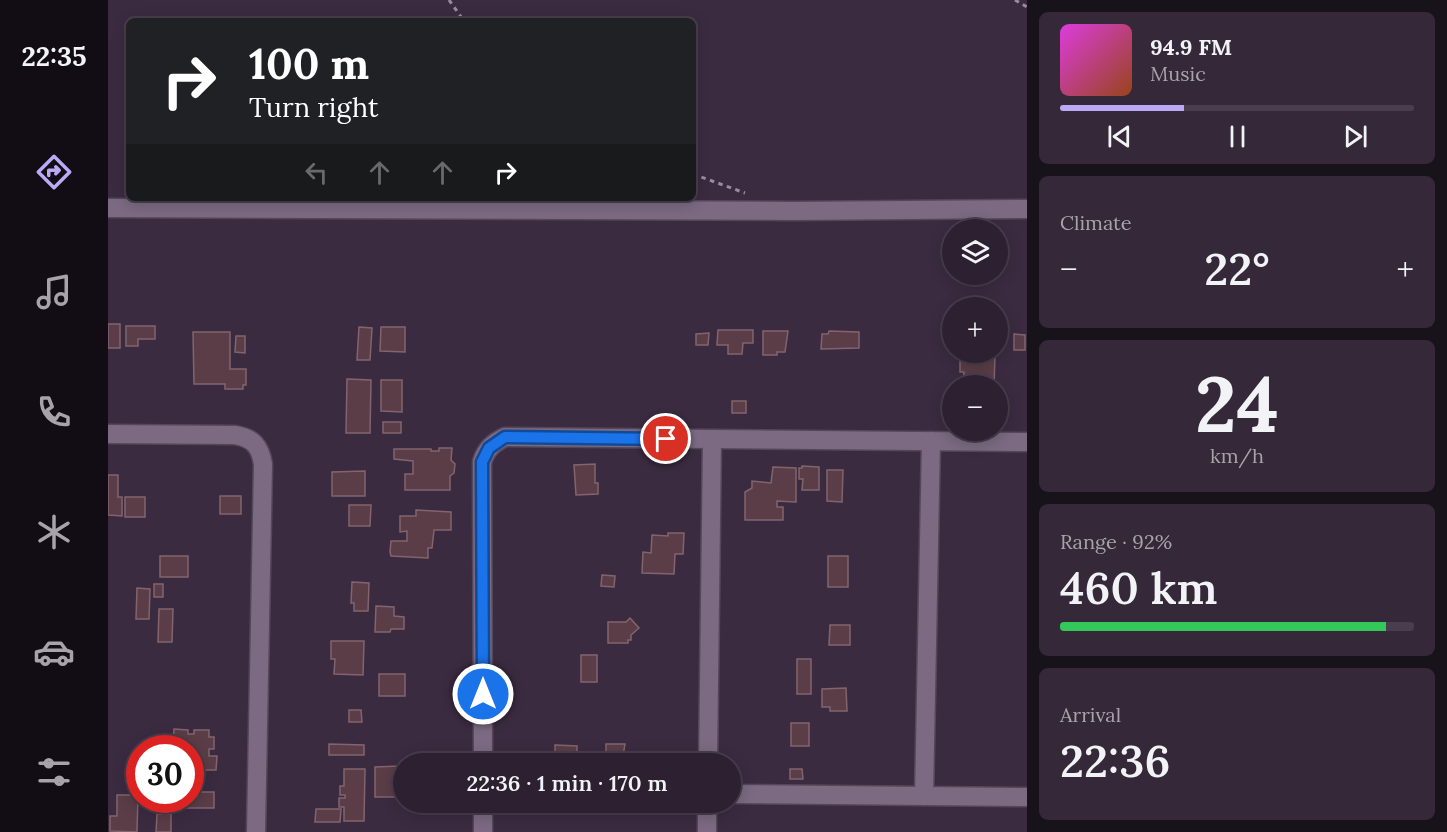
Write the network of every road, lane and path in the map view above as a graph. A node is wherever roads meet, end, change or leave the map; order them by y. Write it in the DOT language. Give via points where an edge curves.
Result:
graph roads {
  1 [pos="449,0"];
  2 [pos="1015,0"];
  3 [pos="1027,7"];
  4 [pos="462,18"];
  5 [pos="108,208"];
  6 [pos="1027,209"];
  7 [pos="108,434"];
  8 [pos="712,439"];
  9 [pos="931,441"];
  10 [pos="1027,442"];
  11 [pos="483,753"];
  12 [pos="708,753"];
  13 [pos="741,794"];
  14 [pos="924,796"];
  15 [pos="1027,797"];
  16 [pos="483,813"];
  17 [pos="707,813"];
  18 [pos="256,832"];
  19 [pos="483,832"];
  20 [pos="707,832"];
  1 -- 4 [label="path"];
  2 -- 3 [label="path"];
  5 -- 6 [label="street"];
  7 -- 18 [label="street" via="235,435 248,437 261,452"];
  8 -- 9 [label="street"];
  8 -- 11 [label="street" via="505,437 489,448 482,462"];
  8 -- 12 [label="street"];
  9 -- 10 [label="street"];
  9 -- 14 [label="street"];
  13 -- 14 [label="street"];
  14 -- 15 [label="street"];
  16 -- 19 [label="street"];
  17 -- 20 [label="street"];
}
